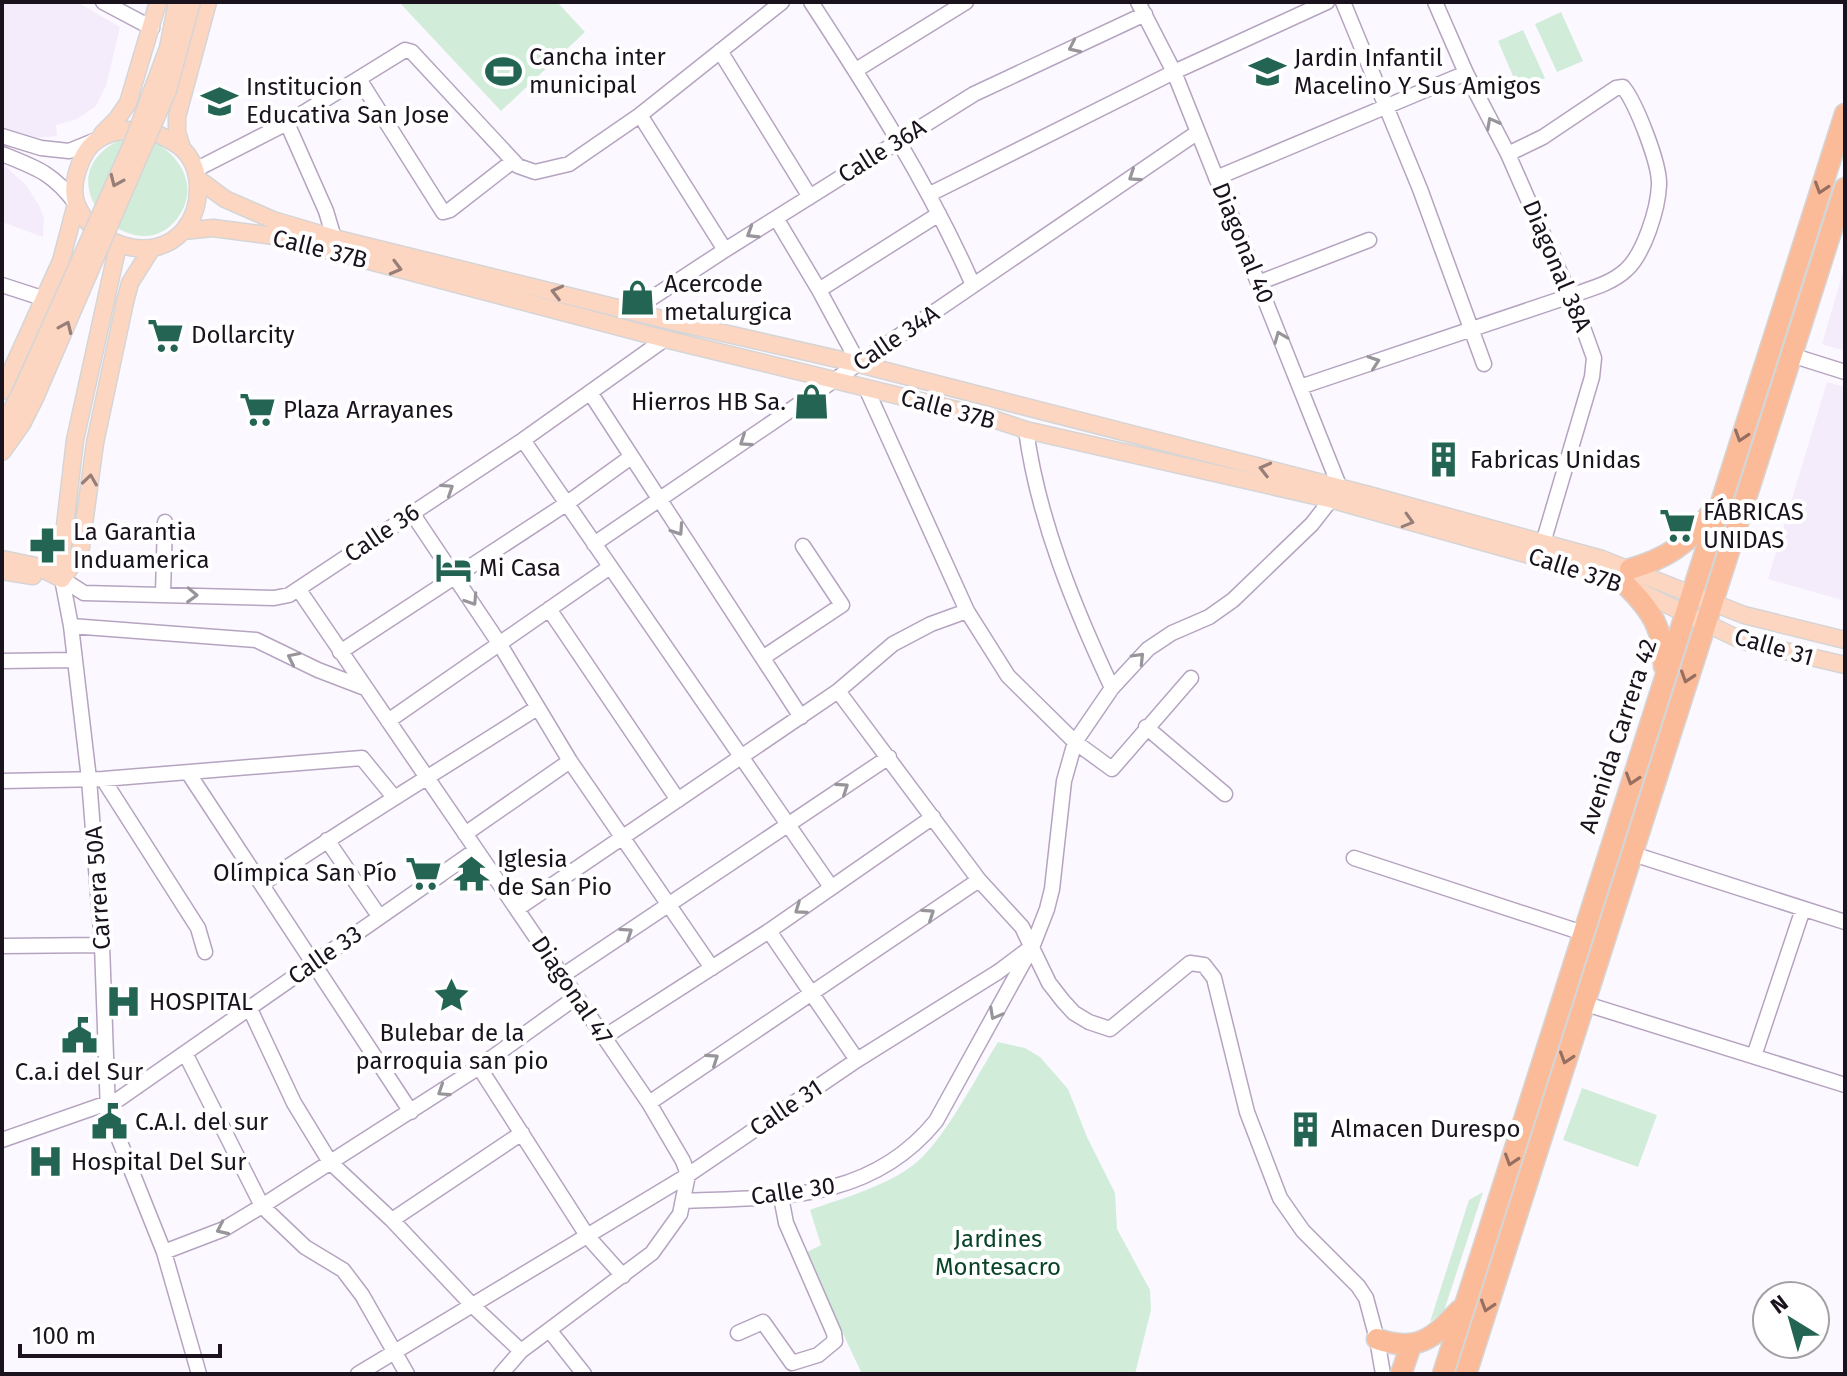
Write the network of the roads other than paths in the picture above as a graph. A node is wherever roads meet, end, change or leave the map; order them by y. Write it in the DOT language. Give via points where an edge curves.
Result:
graph roads {
  1 [pos="103,2"];
  2 [pos="158,2"];
  3 [pos="177,2"];
  4 [pos="192,2"];
  5 [pos="208,2"];
  6 [pos="782,2"];
  7 [pos="811,2"];
  8 [pos="966,2"];
  9 [pos="1327,2"];
  10 [pos="1343,2"];
  11 [pos="1435,2"];
  12 [pos="1142,5"];
  13 [pos="152,28"];
  14 [pos="720,51"];
  15 [pos="856,70"];
  16 [pos="1174,72"];
  17 [pos="1466,73"];
  18 [pos="359,79"];
  19 [pos="1385,108"];
  20 [pos="1845,114"];
  21 [pos="640,115"];
  22 [pos="287,123"];
  23 [pos="1198,132"];
  24 [pos="3,137"];
  25 [pos="899,139"];
  26 [pos="97,140"];
  27 [pos="182,148"];
  28 [pos="2,154"];
  29 [pos="1508,154"];
  30 [pos="513,161"];
  31 [pos="196,174"];
  32 [pos="1216,178"];
  33 [pos="1845,188"];
  34 [pos="930,194"];
  35 [pos="810,197"];
  36 [pos="76,204"];
  37 [pos="939,214"];
  38 [pos="776,218"];
  39 [pos="183,231"];
  40 [pos="334,238"];
  41 [pos="1369,240"];
  42 [pos="118,245"];
  43 [pos="152,248"];
  44 [pos="725,250"];
  45 [pos="1258,283"];
  46 [pos="2,285"];
  47 [pos="973,285"];
  48 [pos="819,290"];
  49 [pos="1570,296"];
  50 [pos="45,299"];
  51 [pos="632,311"];
  52 [pos="1471,328"];
  53 [pos="665,339"];
  54 [pos="1791,355"];
  55 [pos="859,364"];
  56 [pos="1484,364"];
  57 [pos="1845,372"];
  58 [pos="833,381"];
  59 [pos="1300,387"];
  60 [pos="866,388"];
  61 [pos="2,391"];
  62 [pos="591,394"];
  63 [pos="28,395"];
  64 [pos="2,427"];
  65 [pos="1026,430"];
  66 [pos="523,440"];
  67 [pos="2,452"];
  68 [pos="631,457"];
  69 [pos="1725,486"];
  70 [pos="1337,494"];
  71 [pos="658,500"];
  72 [pos="566,504"];
  73 [pos="412,513"];
  74 [pos="165,522"];
  75 [pos="1543,543"];
  76 [pos="594,544"];
  77 [pos="803,546"];
  78 [pos="2,559"];
  79 [pos="610,567"];
  80 [pos="2,571"];
  81 [pos="456,576"];
  82 [pos="1628,577"];
  83 [pos="62,579"];
  84 [pos="299,590"];
  85 [pos="163,594"];
  86 [pos="1711,602"];
  87 [pos="1688,604"];
  88 [pos="549,609"];
  89 [pos="967,611"];
  90 [pos="1704,623"];
  91 [pos="71,626"];
  92 [pos="1845,640"];
  93 [pos="499,643"];
  94 [pos="340,652"];
  95 [pos="764,657"];
  96 [pos="74,660"];
  97 [pos="2,661"];
  98 [pos="1845,665"];
  99 [pos="1191,678"];
  100 [pos="1664,678"];
  101 [pos="365,688"];
  102 [pos="1112,688"];
  103 [pos="838,691"];
  104 [pos="537,708"];
  105 [pos="801,717"];
  106 [pos="388,721"];
  107 [pos="1146,727"];
  108 [pos="1075,742"];
  109 [pos="742,756"];
  110 [pos="889,757"];
  111 [pos="570,761"];
  112 [pos="189,774"];
  113 [pos="427,778"];
  114 [pos="96,779"];
  115 [pos="2,781"];
  116 [pos="1225,794"];
  117 [pos="393,796"];
  118 [pos="678,800"];
  119 [pos="933,817"];
  120 [pos="789,825"];
  121 [pos="465,834"];
  122 [pos="623,837"];
  123 [pos="327,840"];
  124 [pos="476,850"];
  125 [pos="1630,853"];
  126 [pos="1354,858"];
  127 [pos="1605,862"];
  128 [pos="979,880"];
  129 [pos="262,884"];
  130 [pos="831,887"];
  131 [pos="669,905"];
  132 [pos="517,909"];
  133 [pos="1803,909"];
  134 [pos="379,916"];
  135 [pos="1845,922"];
  136 [pos="769,931"];
  137 [pos="1583,933"];
  138 [pos="102,945"];
  139 [pos="1033,945"];
  140 [pos="2,946"];
  141 [pos="1600,949"];
  142 [pos="205,952"];
  143 [pos="314,964"];
  144 [pos="712,968"];
  145 [pos="562,976"];
  146 [pos="810,994"];
  147 [pos="575,998"];
  148 [pos="1583,1003"];
  149 [pos="249,1007"];
  150 [pos="604,1037"];
  151 [pos="185,1053"];
  152 [pos="1754,1056"];
  153 [pos="857,1060"];
  154 [pos="479,1067"];
  155 [pos="1845,1085"];
  156 [pos="107,1103"];
  157 [pos="649,1103"];
  158 [pos="411,1112"];
  159 [pos="522,1133"];
  160 [pos="2,1140"];
  161 [pos="330,1162"];
  162 [pos="688,1175"];
  163 [pos="781,1197"];
  164 [pos="683,1201"];
  165 [pos="262,1206"];
  166 [pos="392,1220"];
  167 [pos="588,1237"];
  168 [pos="164,1252"];
  169 [pos="623,1276"];
  170 [pos="1465,1304"];
  171 [pos="472,1305"];
  172 [pos="550,1331"];
  173 [pos="738,1333"];
  174 [pos="1377,1339"];
  175 [pos="1411,1345"];
  176 [pos="521,1351"];
  177 [pos="396,1354"];
  178 [pos="199,1374"];
  179 [pos="358,1374"];
  180 [pos="407,1374"];
  181 [pos="501,1374"];
  182 [pos="584,1374"];
  183 [pos="1383,1374"];
  184 [pos="1401,1374"];
  185 [pos="1443,1374"];
  186 [pos="1466,1374"];
  1 -- 13 [label="street"];
  2 -- 13 [label="main road"];
  3 -- 63 [label="main road, one-way, bridge" via="168,48 132,144"];
  63 -- 4 [label="main road, one-way, bridge" via="159,114"];
  5 -- 27 [label="main road" via="177,117"];
  6 -- 14 [label="street"];
  7 -- 15 [label="street"];
  8 -- 15 [label="street"];
  9 -- 16 [label="street"];
  10 -- 19 [label="street"];
  11 -- 17 [label="street, Diagonal 38A"];
  12 -- 16 [label="street, Diagonal 40"];
  12 -- 25 [label="street, Calle 36A, one-way"];
  13 -- 26 [label="main road" via="128,103"];
  14 -- 21 [label="street"];
  14 -- 35 [label="street"];
  15 -- 25 [label="street"];
  16 -- 23 [label="street, Diagonal 40"];
  16 -- 34 [label="street"];
  17 -- 19 [label="street"];
  29 -- 17 [label="street, Diagonal 38A, one-way"];
  18 -- 22 [label="street"];
  18 -- 30 [label="street" via="398,53 412,52"];
  18 -- 30 [label="street" via="443,212"];
  19 -- 32 [label="street"];
  19 -- 52 [label="street"];
  20 -- 69 [label="highway, Avenida Carrera 42, one-way"];
  21 -- 30 [label="street" via="561,167 535,172"];
  21 -- 44 [label="street"];
  22 -- 31 [label="street"];
  22 -- 40 [label="street"];
  23 -- 32 [label="street, Diagonal 40"];
  23 -- 47 [label="street, Calle 34A, one-way"];
  24 -- 26 [label="street" via="69,151"];
  25 -- 34 [label="street"];
  25 -- 35 [label="street, Calle 36A"];
  26 -- 27 [label="main road" via="121,130 147,129"];
  26 -- 36 [label="main road" via="82,159"];
  27 -- 31 [label="main road"];
  28 -- 36 [label="street" via="60,183"];
  29 -- 49 [label="street, Diagonal 38A"];
  29 -- 49 [label="street" via="1616,88 1623,87 1633,104 1659,182 1641,251 1612,280"];
  31 -- 39 [label="main road" via="199,198"];
  31 -- 40 [label="main road, Calle 37B" via="225,199"];
  32 -- 45 [label="street, Diagonal 40"];
  33 -- 54 [label="highway, Avenida Carrera 42"];
  34 -- 37 [label="street"];
  35 -- 38 [label="street, Calle 36A"];
  36 -- 42 [label="main road"];
  36 -- 50 [label="main road"];
  37 -- 47 [label="street"];
  37 -- 48 [label="street"];
  38 -- 44 [label="street, Calle 36A, one-way"];
  38 -- 48 [label="street"];
  39 -- 43 [label="main road"];
  39 -- 53 [label="main road, Calle 37B, one-way" via="213,228 274,236"];
  51 -- 40 [label="main road, Calle 37B, one-way"];
  41 -- 45 [label="street"];
  42 -- 43 [label="main road"];
  42 -- 83 [label="main road, Carrera 50A" via="75,440"];
  83 -- 43 [label="main road, one-way" via="80,554 97,431 130,283"];
  44 -- 51 [label="street, Calle 36A"];
  59 -- 45 [label="street, Diagonal 40, one-way"];
  46 -- 50 [label="street"];
  47 -- 55 [label="street, Calle 34A"];
  48 -- 55 [label="street"];
  49 -- 52 [label="street"];
  49 -- 75 [label="street, Diagonal 38A" via="1593,368"];
  50 -- 61 [label="main road"];
  51 -- 55 [label="main road, Calle 37B"];
  52 -- 56 [label="street"];
  59 -- 52 [label="street, one-way"];
  53 -- 58 [label="main road, Calle 37B"];
  53 -- 62 [label="street, Calle 36"];
  54 -- 57 [label="street"];
  54 -- 86 [label="highway, Avenida Carrera 42"];
  55 -- 58 [label="street, Calle 34A"];
  70 -- 55 [label="main road, Calle 37B, one-way"];
  58 -- 60 [label="main road, Calle 37B"];
  58 -- 71 [label="street, Calle 34A, one-way"];
  59 -- 70 [label="street, Diagonal 40"];
  60 -- 65 [label="main road, Calle 37B"];
  60 -- 89 [label="street"];
  62 -- 66 [label="street, Calle 36"];
  62 -- 68 [label="street"];
  63 -- 64 [label="main road"];
  63 -- 67 [label="main road" via="22,424"];
  65 -- 70 [label="main road, Calle 37B"];
  65 -- 102 [label="street" via="1029,458 1066,582"];
  66 -- 72 [label="street"];
  73 -- 66 [label="street, Calle 36, one-way"];
  68 -- 71 [label="street"];
  68 -- 72 [label="street"];
  69 -- 82 [label="highway" via="1697,532"];
  69 -- 87 [label="highway, Avenida Carrera 42"];
  70 -- 75 [label="main road, Calle 37B"];
  70 -- 82 [label="main road, Calle 37B, one-way" via="1593,573"];
  102 -- 70 [label="street, one-way" via="1160,640 1233,600"];
  71 -- 76 [label="street, Calle 34A"];
  71 -- 95 [label="street, one-way"];
  72 -- 76 [label="street"];
  72 -- 81 [label="street"];
  73 -- 81 [label="street"];
  73 -- 84 [label="street, Calle 36"];
  74 -- 85 [label="street"];
  75 -- 82 [label="main road, Calle 37B"];
  76 -- 79 [label="street"];
  77 -- 95 [label="street" via="842,605"];
  78 -- 83 [label="main road, Calle 36" via="36,566"];
  79 -- 88 [label="street"];
  79 -- 109 [label="street"];
  80 -- 83 [label="main road, Calle 36"];
  81 -- 93 [label="street, one-way"];
  81 -- 94 [label="street"];
  82 -- 87 [label="main road, Calle 37B"];
  82 -- 100 [label="highway" via="1656,622"];
  83 -- 85 [label="street, Calle 36" via="84,593"];
  83 -- 91 [label="street, Carrera 50A"];
  85 -- 84 [label="street, Calle 36, one-way" via="274,598"];
  84 -- 94 [label="street, Diagonal 47"];
  86 -- 87 [label="main road, Calle 37B"];
  86 -- 90 [label="highway, Avenida Carrera 42"];
  86 -- 92 [label="main road, Calle 31"];
  87 -- 90 [label="main road, Calle 37B"];
  87 -- 100 [label="highway, Avenida Carrera 42"];
  88 -- 93 [label="street"];
  88 -- 118 [label="street"];
  89 -- 103 [label="street" via="893,644"];
  89 -- 108 [label="street" via="1008,676"];
  90 -- 98 [label="main road, Calle 31" via="1743,641"];
  90 -- 125 [label="highway, Avenida Carrera 42, one-way"];
  91 -- 96 [label="street, Carrera 50A"];
  101 -- 91 [label="street, one-way" via="256,640"];
  93 -- 104 [label="street"];
  93 -- 106 [label="street"];
  94 -- 101 [label="street, Diagonal 47"];
  95 -- 105 [label="street"];
  96 -- 97 [label="street"];
  96 -- 114 [label="street, Carrera 50A"];
  99 -- 107 [label="street"];
  100 -- 127 [label="highway, Avenida Carrera 42, one-way"];
  101 -- 106 [label="street, Diagonal 47"];
  102 -- 108 [label="street"];
  103 -- 105 [label="street"];
  103 -- 110 [label="street"];
  104 -- 111 [label="street"];
  104 -- 113 [label="street"];
  105 -- 109 [label="street"];
  106 -- 113 [label="street, Diagonal 47"];
  107 -- 108 [label="street" via="1112,769"];
  107 -- 116 [label="street"];
  108 -- 139 [label="street" via="1064,781 1052,889"];
  109 -- 118 [label="street"];
  109 -- 120 [label="street"];
  110 -- 119 [label="street"];
  120 -- 110 [label="street, one-way"];
  111 -- 121 [label="street"];
  111 -- 122 [label="street"];
  112 -- 114 [label="street"];
  112 -- 117 [label="street" via="362,758"];
  112 -- 129 [label="street"];
  113 -- 117 [label="street"];
  113 -- 121 [label="street, Diagonal 47"];
  114 -- 115 [label="street"];
  114 -- 138 [label="street, Carrera 50A"];
  114 -- 142 [label="street" via="198,928"];
  117 -- 123 [label="street"];
  118 -- 122 [label="street"];
  119 -- 128 [label="street"];
  119 -- 130 [label="street"];
  120 -- 130 [label="street"];
  120 -- 131 [label="street"];
  121 -- 124 [label="street, Diagonal 47"];
  122 -- 131 [label="street"];
  122 -- 132 [label="street"];
  123 -- 129 [label="street"];
  123 -- 134 [label="street"];
  124 -- 132 [label="street, Diagonal 47"];
  124 -- 134 [label="street, Calle 33"];
  125 -- 133 [label="street"];
  125 -- 141 [label="highway, Avenida Carrera 42"];
  126 -- 137 [label="street"];
  127 -- 137 [label="highway, Avenida Carrera 42"];
  127 -- 141 [label="highway"];
  128 -- 139 [label="street"];
  146 -- 128 [label="street, one-way"];
  129 -- 143 [label="street"];
  130 -- 136 [label="street, one-way"];
  131 -- 144 [label="street"];
  145 -- 131 [label="street, one-way"];
  132 -- 145 [label="street, Diagonal 47"];
  133 -- 135 [label="street"];
  133 -- 152 [label="street"];
  134 -- 143 [label="street, Calle 33"];
  136 -- 144 [label="street"];
  136 -- 146 [label="street"];
  137 -- 170 [label="highway, Avenida Carrera 42, one-way"];
  138 -- 140 [label="street"];
  138 -- 156 [label="street, Carrera 50A"];
  139 -- 153 [label="street, Calle 31"];
  139 -- 163 [label="street, Calle 30, one-way" via="936,1121 919,1142 884,1168 850,1184"];
  139 -- 174 [label="street" via="1049,983 1074,1013 1105,1029 1117,1026 1190,963 1204,965 1214,978 1247,1112 1280,1198 1303,1231 1358,1286"];
  141 -- 148 [label="highway, Avenida Carrera 42"];
  143 -- 149 [label="street, Calle 33"];
  143 -- 158 [label="street"];
  144 -- 150 [label="street"];
  145 -- 147 [label="street, Diagonal 47"];
  146 -- 153 [label="street"];
  157 -- 146 [label="street, one-way"];
  147 -- 150 [label="street, Diagonal 47"];
  147 -- 154 [label="street"];
  148 -- 152 [label="street"];
  148 -- 186 [label="highway, Avenida Carrera 42, one-way"];
  149 -- 151 [label="street, Calle 33"];
  149 -- 161 [label="street" via="294,1103"];
  150 -- 157 [label="street, Diagonal 47"];
  151 -- 156 [label="street, Calle 33"];
  151 -- 165 [label="street"];
  152 -- 155 [label="street"];
  153 -- 162 [label="street, Calle 31"];
  154 -- 158 [label="street, one-way"];
  154 -- 159 [label="street"];
  156 -- 160 [label="street, Calle 33"];
  156 -- 168 [label="street, Carrera 50A"];
  157 -- 162 [label="street, Diagonal 47"];
  158 -- 161 [label="street"];
  159 -- 166 [label="street"];
  159 -- 167 [label="street"];
  161 -- 165 [label="street"];
  161 -- 166 [label="street"];
  162 -- 164 [label="street"];
  162 -- 167 [label="street, Calle 31"];
  163 -- 164 [label="street, Calle 30"];
  163 -- 173 [label="street" via="786,1223 835,1341 818,1355 792,1363 763,1322"];
  164 -- 169 [label="street" via="680,1214 652,1253"];
  165 -- 168 [label="street, one-way" via="224,1229"];
  165 -- 177 [label="street" via="305,1247 343,1270"];
  166 -- 171 [label="street"];
  167 -- 169 [label="street"];
  167 -- 171 [label="street, Calle 31"];
  168 -- 178 [label="street, Carrera 50A"];
  169 -- 172 [label="street"];
  170 -- 175 [label="highway" via="1436,1335"];
  170 -- 185 [label="highway, Avenida Carrera 42"];
  171 -- 176 [label="street"];
  171 -- 177 [label="street, Calle 31"];
  172 -- 176 [label="street"];
  172 -- 182 [label="street"];
  174 -- 175 [label="highway"];
  174 -- 183 [label="street"];
  175 -- 184 [label="highway"];
  176 -- 181 [label="street"];
  177 -- 179 [label="street, Calle 31"];
  177 -- 180 [label="street"];
}
